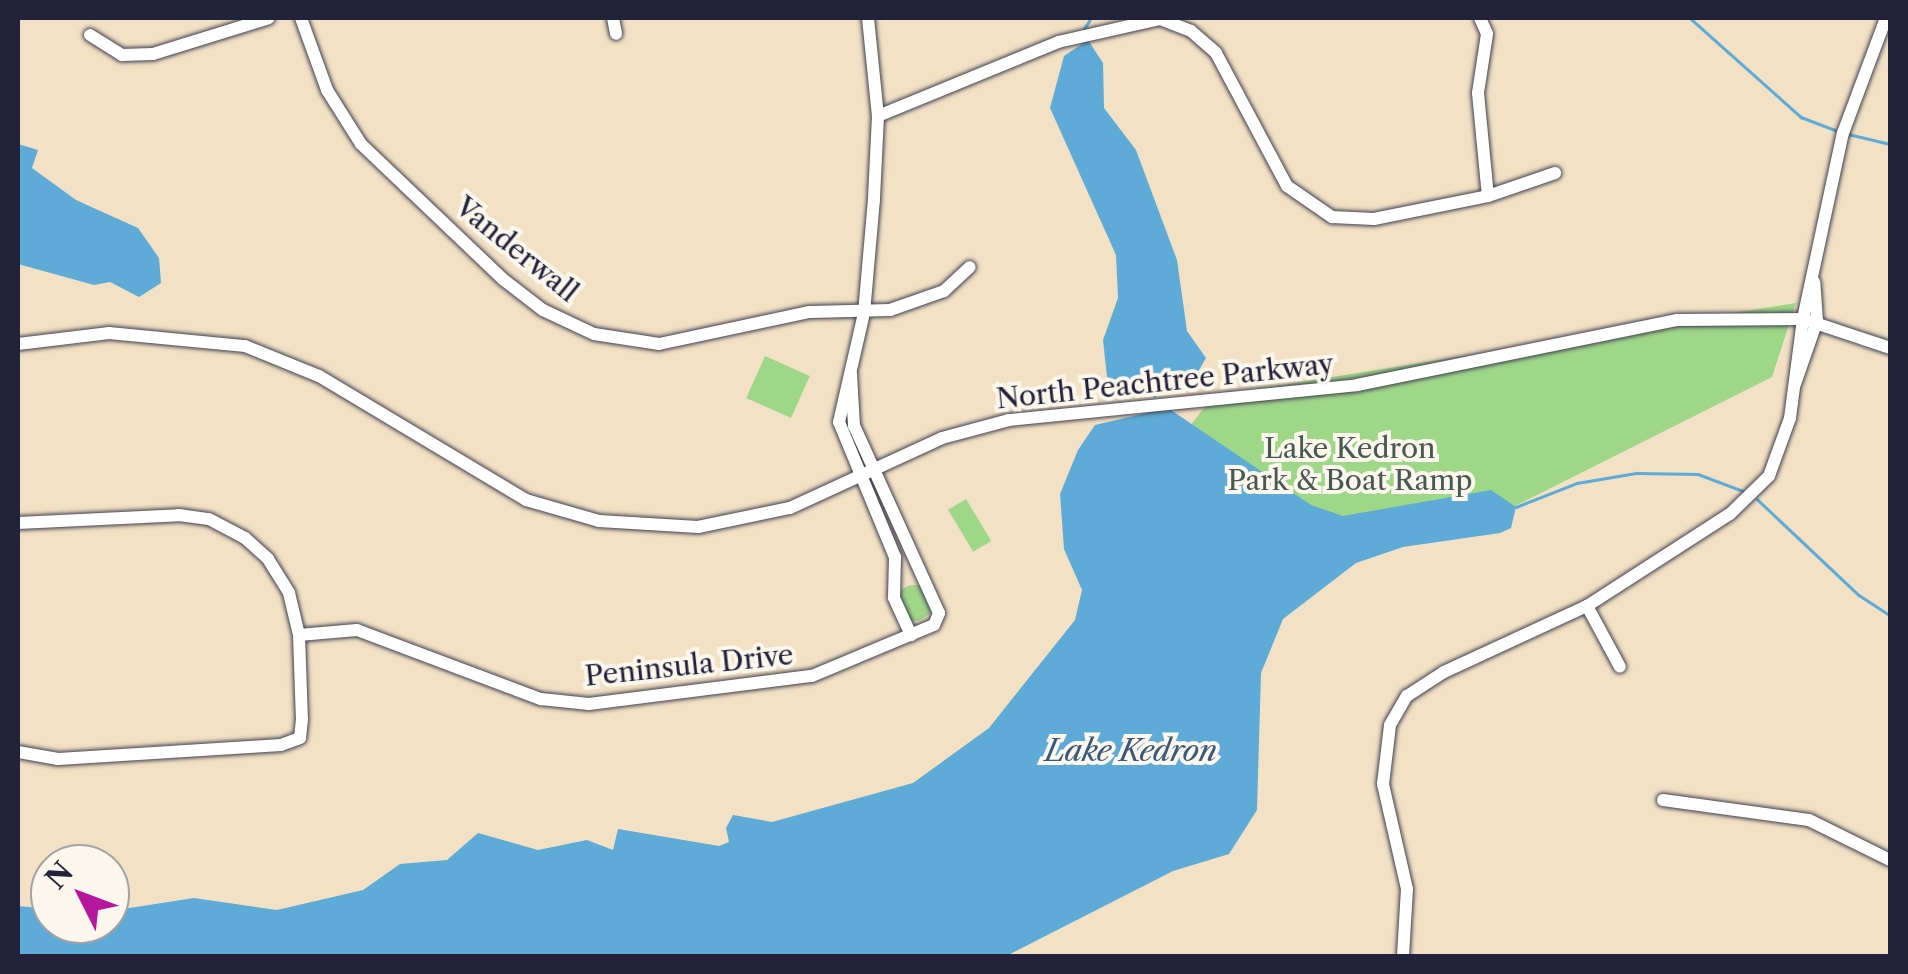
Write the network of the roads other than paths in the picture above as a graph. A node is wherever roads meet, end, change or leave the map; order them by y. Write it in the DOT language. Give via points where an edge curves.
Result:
graph roads {
  1 [pos="269,18"];
  2 [pos="302,18"];
  3 [pos="613,18"];
  4 [pos="868,18"];
  5 [pos="1480,18"];
  6 [pos="1866,18"];
  7 [pos="1883,22"];
  8 [pos="616,34"];
  9 [pos="90,35"];
  10 [pos="878,116"];
  11 [pos="1554,173"];
  12 [pos="1488,196"];
  13 [pos="970,266"];
  14 [pos="864,313"];
  15 [pos="1810,320"];
  16 [pos="18,344"];
  17 [pos="1890,348"];
  18 [pos="851,374"];
  19 [pos="874,469"];
  20 [pos="858,478"];
  21 [pos="18,523"];
  22 [pos="915,560"];
  23 [pos="898,568"];
  24 [pos="1587,606"];
  25 [pos="299,634"];
  26 [pos="911,635"];
  27 [pos="1620,667"];
  28 [pos="18,752"];
  29 [pos="1663,800"];
  30 [pos="1890,860"];
  31 [pos="1402,956"];
  1 -- 9 [label="street" via="152,54 108,51"];
  2 -- 14 [label="street, Vanderwall" via="326,90 361,144 504,280 565,323 659,344 810,312"];
  3 -- 8 [label="street"];
  4 -- 10 [label="street"];
  5 -- 12 [label="street" via="1488,34 1478,93"];
  6 -- 7 [label="street"];
  7 -- 15 [label="street" via="1843,133"];
  10 -- 12 [label="street" via="1079,36 1160,19 1191,31 1216,53 1288,186 1332,217 1374,219"];
  10 -- 14 [label="street"];
  11 -- 12 [label="street"];
  13 -- 14 [label="street, Vanderwall" via="917,304"];
  14 -- 18 [label="street"];
  15 -- 17 [label="street, North Peachtree Parkway"];
  15 -- 19 [label="street, North Peachtree Parkway" via="1730,314 1677,320 1358,385 1009,420 942,438"];
  15 -- 24 [label="street" via="1783,444 1750,496"];
  16 -- 20 [label="street, North Peachtree Parkway" via="109,333 246,346 320,376 498,488 600,521 727,523 790,508"];
  18 -- 19 [label="street" via="854,426"];
  18 -- 20 [label="street" via="839,422"];
  19 -- 20 [label="street, North Peachtree Parkway"];
  19 -- 22 [label="street"];
  20 -- 23 [label="street"];
  21 -- 25 [label="street" via="208,519 268,559 289,593"];
  22 -- 23 [label="street"];
  22 -- 26 [label="street" via="939,612 934,625"];
  23 -- 26 [label="street" via="894,598"];
  24 -- 27 [label="street"];
  24 -- 31 [label="street" via="1444,672 1407,696 1390,725 1383,784 1407,889"];
  25 -- 26 [label="street, Peninsula Drive" via="356,630 541,699 588,704 812,676"];
  25 -- 28 [label="street" via="302,729 292,743 58,760"];
  29 -- 30 [label="street" via="1809,820"];
}
